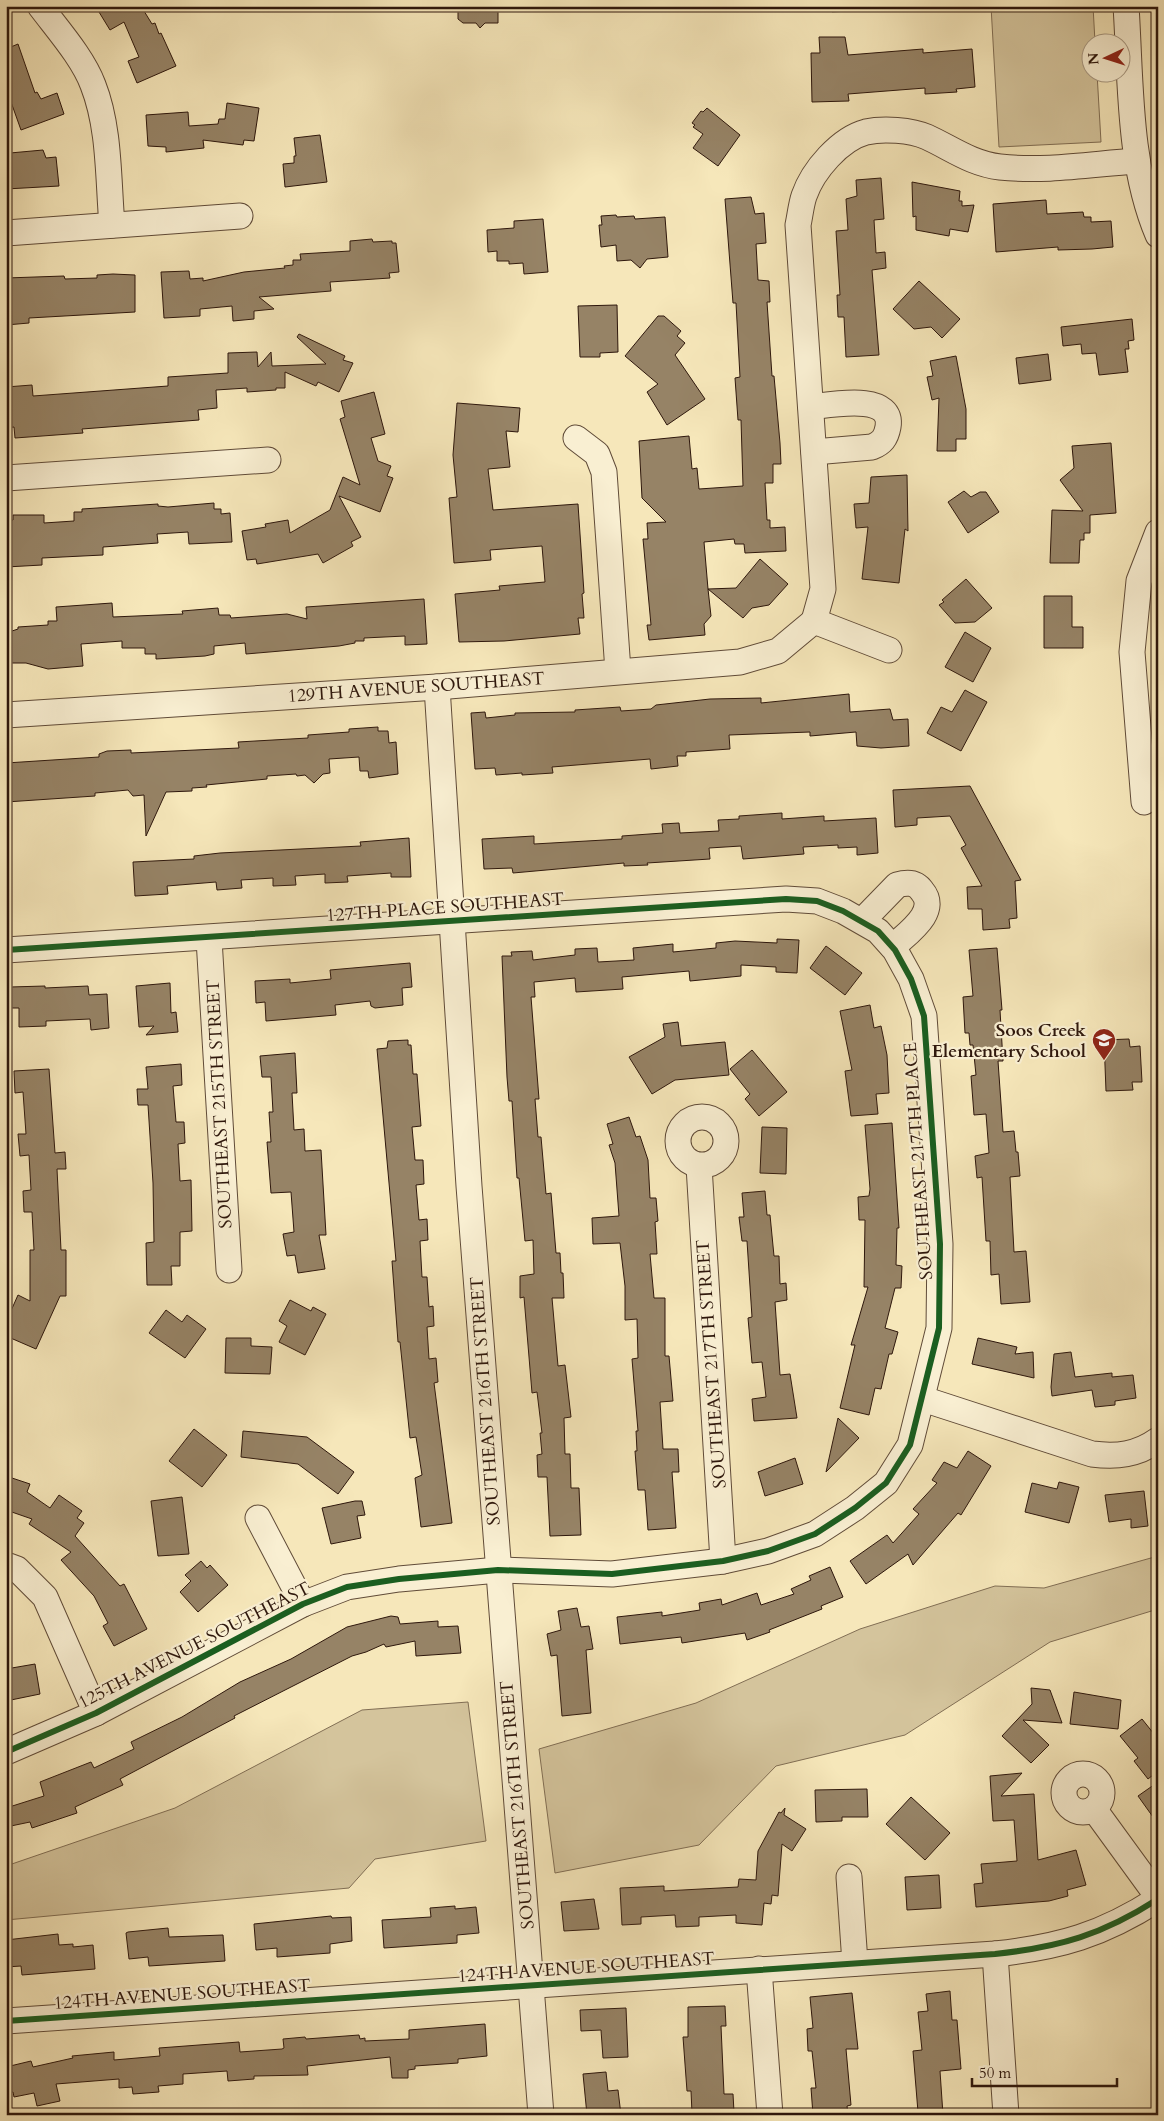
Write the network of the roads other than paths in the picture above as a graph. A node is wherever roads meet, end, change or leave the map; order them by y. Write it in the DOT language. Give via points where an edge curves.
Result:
graph roads {
  1 [pos="40,6"];
  2 [pos="1126,6"];
  3 [pos="1136,161"];
  4 [pos="240,216"];
  5 [pos="112,225"];
  6 [pos="6,233"];
  7 [pos="1158,235"];
  8 [pos="811,406"];
  9 [pos="576,438"];
  10 [pos="814,452"];
  11 [pos="268,460"];
  12 [pos="6,478"];
  13 [pos="1158,532"];
  14 [pos="814,621"];
  15 [pos="889,650"];
  16 [pos="618,671"];
  17 [pos="436,686"];
  18 [pos="6,715"];
  19 [pos="1144,802"];
  20 [pos="452,922"];
  21 [pos="877,933"];
  22 [pos="209,939"];
  23 [pos="6,950"];
  24 [pos="699,1166"];
  25 [pos="229,1270"];
  26 [pos="923,1399"];
  27 [pos="1158,1440"];
  28 [pos="258,1518"];
  29 [pos="723,1561"];
  30 [pos="6,1565"];
  31 [pos="498,1570"];
  32 [pos="303,1604"];
  33 [pos="96,1713"];
  34 [pos="6,1752"];
  35 [pos="1094,1809"];
  36 [pos="849,1877"];
  37 [pos="1158,1898"];
  38 [pos="995,1954"];
  39 [pos="855,1963"];
  40 [pos="759,1969"];
  41 [pos="531,1986"];
  42 [pos="6,2021"];
  43 [pos="541,2115"];
  44 [pos="770,2115"];
  45 [pos="1006,2115"];
  1 -- 5 [label="street" via="93,84 102,119"];
  2 -- 3 [label="street"];
  3 -- 7 [label="street" via="1146,207"];
  3 -- 8 [label="street" via="1044,168 999,167 973,161 925,136 893,131 866,132 840,146 820,168 804,195 798,225"];
  4 -- 5 [label="street"];
  5 -- 6 [label="street"];
  8 -- 10 [label="street"];
  8 -- 10 [label="street" via="875,405 885,412 889,422 887,436 880,444"];
  9 -- 16 [label="street" via="597,454 604,472"];
  10 -- 14 [label="street" via="823,589"];
  11 -- 12 [label="street"];
  13 -- 19 [label="street" via="1139,581 1132,652"];
  14 -- 15 [label="street"];
  14 -- 16 [label="street, 129TH AVENUE SOUTHEAST" via="778,651 740,662"];
  16 -- 17 [label="street, 129TH AVENUE SOUTHEAST"];
  17 -- 18 [label="street, 129TH AVENUE SOUTHEAST"];
  17 -- 20 [label="street, SOUTHEAST 216TH STREET"];
  20 -- 21 [label="street, 127TH PLACE SOUTHEAST" via="786,899 817,901 843,911"];
  20 -- 22 [label="street, 127TH PLACE SOUTHEAST"];
  20 -- 31 [label="street, SOUTHEAST 216TH STREET" via="468,1186"];
  21 -- 26 [label="street, SOUTHEAST 217TH PLACE" via="911,979 924,1016 939,1234 939,1328"];
  22 -- 23 [label="street, 127TH PLACE SOUTHEAST"];
  22 -- 25 [label="street, SOUTHEAST 215TH STREET"];
  24 -- 29 [label="street, SOUTHEAST 217TH STREET"];
  26 -- 27 [label="street" via="1092,1454 1110,1457 1129,1454"];
  26 -- 29 [label="street, 125TH AVENUE SOUTHEAST" via="910,1445 886,1483 814,1534 768,1551"];
  28 -- 32 [label="street"];
  29 -- 31 [label="street, 125TH AVENUE SOUTHEAST" via="612,1574"];
  30 -- 33 [label="street" via="17,1569 45,1597"];
  31 -- 32 [label="street, 125TH AVENUE SOUTHEAST" via="347,1587"];
  31 -- 41 [label="street, SOUTHEAST 216TH STREET"];
  32 -- 33 [label="street, 125TH AVENUE SOUTHEAST"];
  33 -- 34 [label="street, 125TH AVENUE SOUTHEAST"];
  35 -- 37 [label="street"];
  36 -- 39 [label="street"];
  37 -- 38 [label="street, 124TH AVENUE SOUTHEAST" via="1129,1918 1067,1943"];
  38 -- 39 [label="street, 124TH AVENUE SOUTHEAST"];
  38 -- 45 [label="street"];
  39 -- 40 [label="street, 124TH AVENUE SOUTHEAST"];
  40 -- 41 [label="street, 124TH AVENUE SOUTHEAST"];
  40 -- 44 [label="street"];
  41 -- 42 [label="street, 124TH AVENUE SOUTHEAST"];
  41 -- 43 [label="street, SOUTHEAST 216TH STREET"];
}
